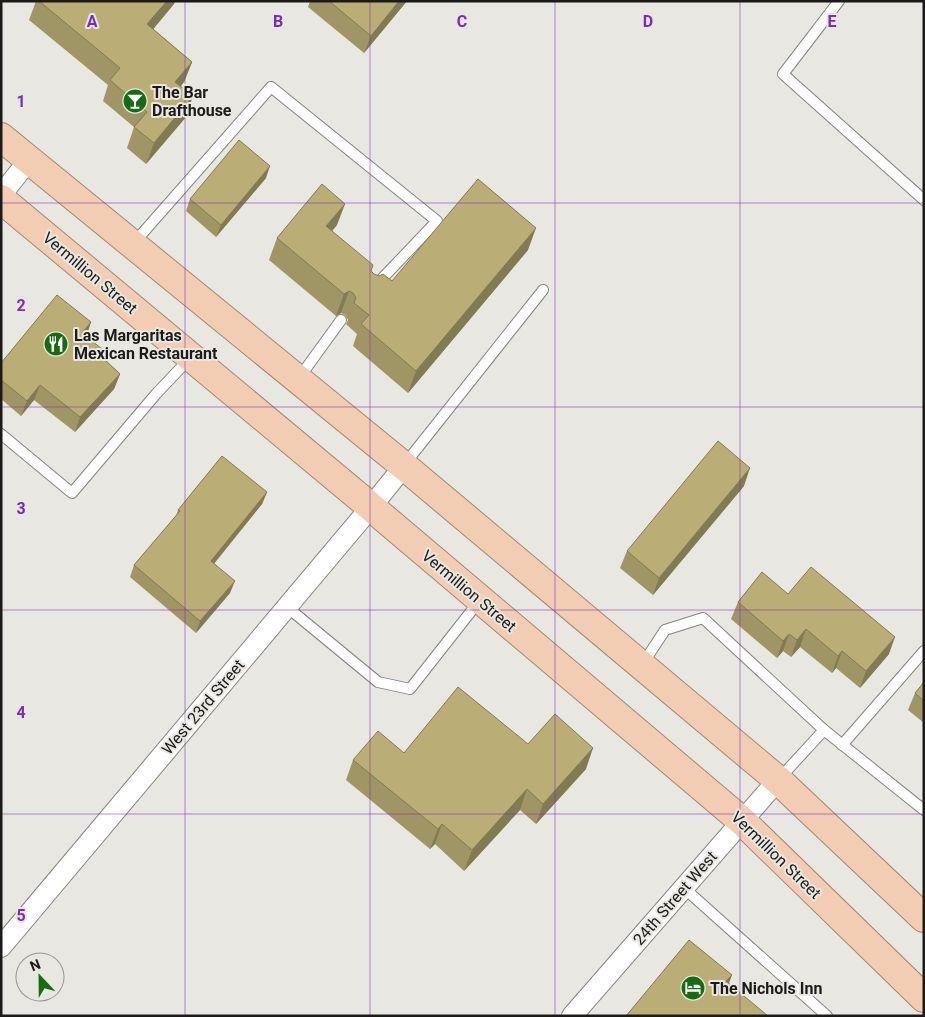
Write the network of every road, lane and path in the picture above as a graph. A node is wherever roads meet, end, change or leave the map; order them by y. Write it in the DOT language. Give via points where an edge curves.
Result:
graph roads {
  1 [pos="839,1"];
  2 [pos="1,137"];
  3 [pos="29,160"];
  4 [pos="1,195"];
  5 [pos="1,199"];
  6 [pos="924,200"];
  7 [pos="133,245"];
  8 [pos="543,290"];
  9 [pos="370,292"];
  10 [pos="341,320"];
  11 [pos="191,357"];
  12 [pos="298,380"];
  13 [pos="1,434"];
  14 [pos="404,466"];
  15 [pos="371,507"];
  16 [pos="480,600"];
  17 [pos="287,607"];
  18 [pos="924,651"];
  19 [pos="642,665"];
  20 [pos="824,730"];
  21 [pos="842,745"];
  22 [pos="778,780"];
  23 [pos="924,810"];
  24 [pos="742,822"];
  25 [pos="684,888"];
  26 [pos="924,918"];
  27 [pos="1,947"];
  28 [pos="924,998"];
  29 [pos="572,1016"];
  30 [pos="827,1016"];
  1 -- 6 [label="lane" via="783,74"];
  2 -- 3 [label="highway"];
  3 -- 4 [label="street"];
  3 -- 7 [label="highway"];
  5 -- 11 [label="highway, Vermillion Street"];
  7 -- 9 [label="lane" via="271,87 437,221"];
  7 -- 12 [label="highway"];
  8 -- 14 [label="lane"];
  10 -- 12 [label="lane"];
  11 -- 13 [label="lane" via="72,493"];
  11 -- 15 [label="highway, Vermillion Street"];
  12 -- 14 [label="highway"];
  14 -- 15 [label="street, West 23rd Street"];
  14 -- 19 [label="highway"];
  15 -- 16 [label="highway, Vermillion Street"];
  15 -- 17 [label="street, West 23rd Street"];
  16 -- 17 [label="lane" via="410,689 378,682"];
  16 -- 24 [label="highway, Vermillion Street"];
  17 -- 27 [label="street, West 23rd Street"];
  18 -- 21 [label="lane"];
  19 -- 20 [label="lane" via="665,630 703,618"];
  19 -- 22 [label="highway"];
  20 -- 21 [label="lane"];
  20 -- 22 [label="lane"];
  21 -- 23 [label="lane"];
  22 -- 24 [label="street, 24th Street West"];
  22 -- 26 [label="highway"];
  24 -- 25 [label="street, 24th Street West"];
  24 -- 28 [label="highway, Vermillion Street"];
  25 -- 29 [label="street, 24th Street West"];
  25 -- 30 [label="lane"];
}
